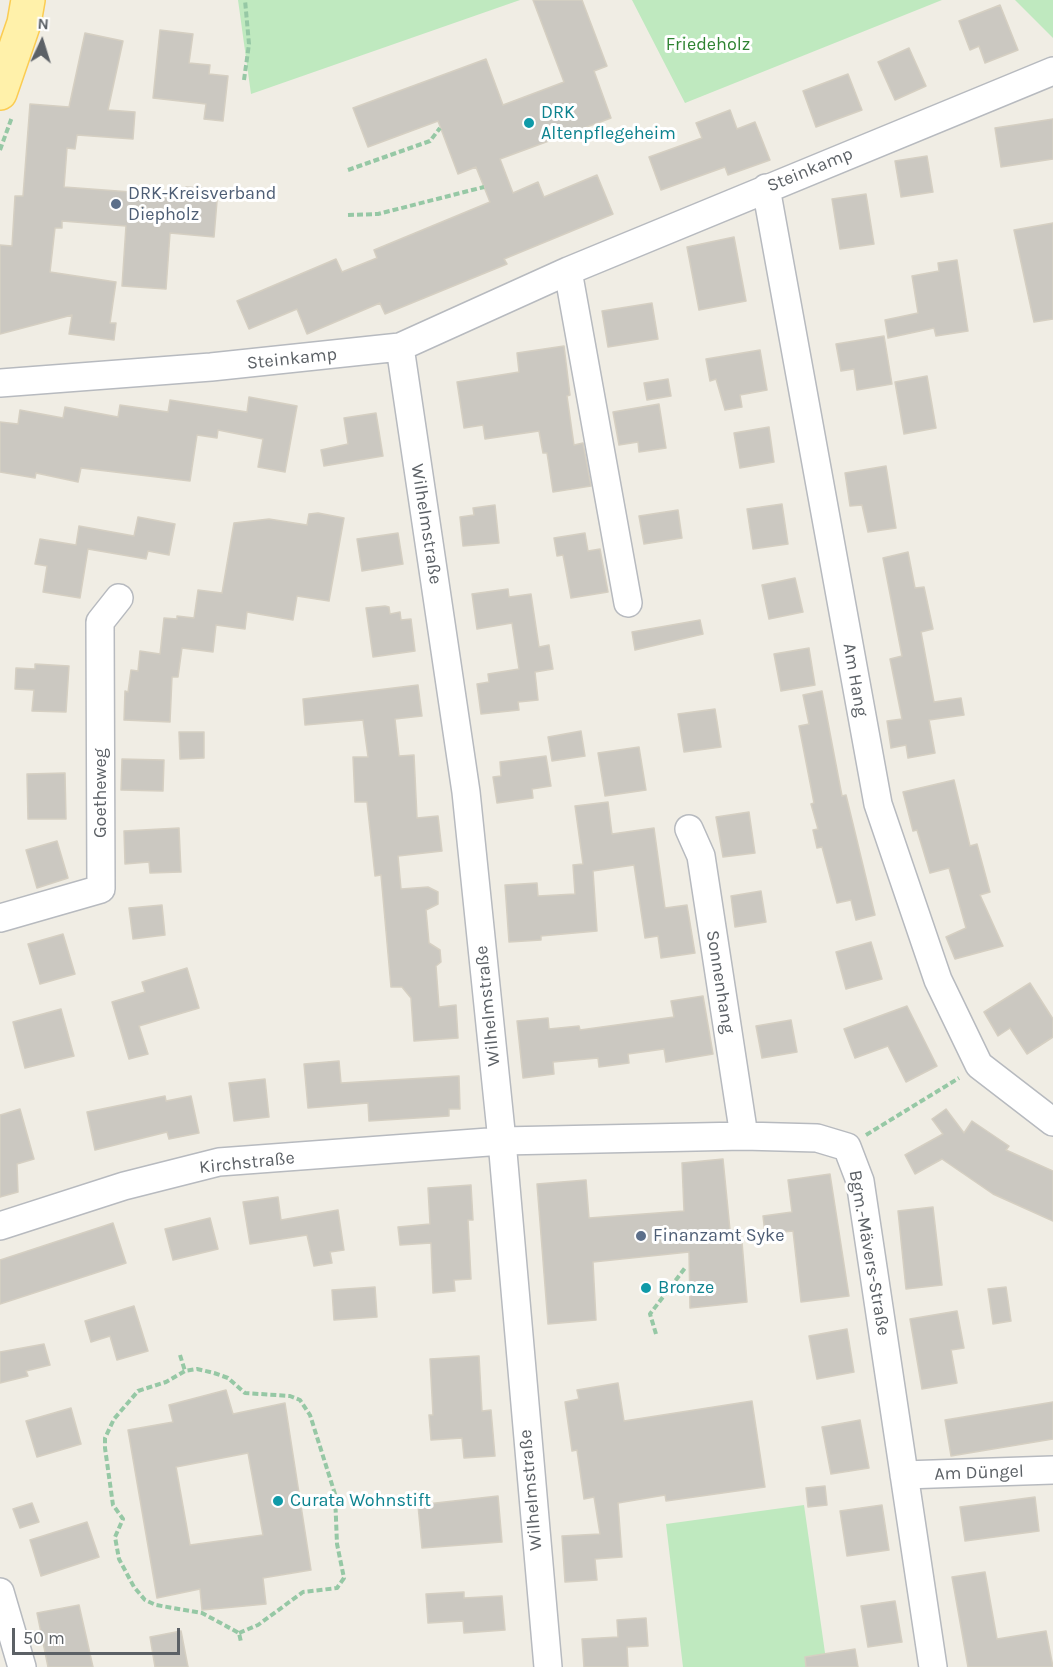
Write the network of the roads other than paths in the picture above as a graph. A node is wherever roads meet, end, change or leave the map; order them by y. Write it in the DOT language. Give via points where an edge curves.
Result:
graph roads {
  1 [pos="28,0"];
  2 [pos="1053,71"];
  3 [pos="0,93"];
  4 [pos="766,188"];
  5 [pos="568,271"];
  6 [pos="400,347"];
  7 [pos="0,382"];
  8 [pos="119,598"];
  9 [pos="628,603"];
  10 [pos="689,830"];
  11 [pos="0,918"];
  12 [pos="1053,1122"];
  13 [pos="744,1136"];
  14 [pos="502,1141"];
  15 [pos="0,1226"];
  16 [pos="1053,1470"];
  17 [pos="904,1475"];
  18 [pos="0,1592"];
  19 [pos="22,1667"];
  20 [pos="548,1667"];
  21 [pos="933,1667"];
  1 -- 3 [label="main road"];
  2 -- 4 [label="street, Steinkamp"];
  4 -- 5 [label="street, Steinkamp"];
  4 -- 12 [label="street, Am Hang" via="878,804 938,980 979,1065"];
  5 -- 6 [label="street, Steinkamp"];
  5 -- 9 [label="street"];
  6 -- 7 [label="street, Steinkamp" via="211,367"];
  6 -- 14 [label="street, Wilhelmstraße" via="466,792"];
  8 -- 11 [label="street, Goetheweg" via="100,622 101,889"];
  10 -- 13 [label="street, Sonnenhang" via="701,855"];
  13 -- 14 [label="street, Bgm.-Mävers-Straße"];
  13 -- 17 [label="street, Bgm.-Mävers-Straße" via="817,1138 847,1146 860,1181"];
  14 -- 15 [label="street, Kirchstraße" via="219,1162 124,1185"];
  14 -- 20 [label="street, Wilhelmstraße"];
  16 -- 17 [label="street, Am Düngel"];
  17 -- 21 [label="street, Bgm.-Mävers-Straße"];
  18 -- 19 [label="street"];
}
